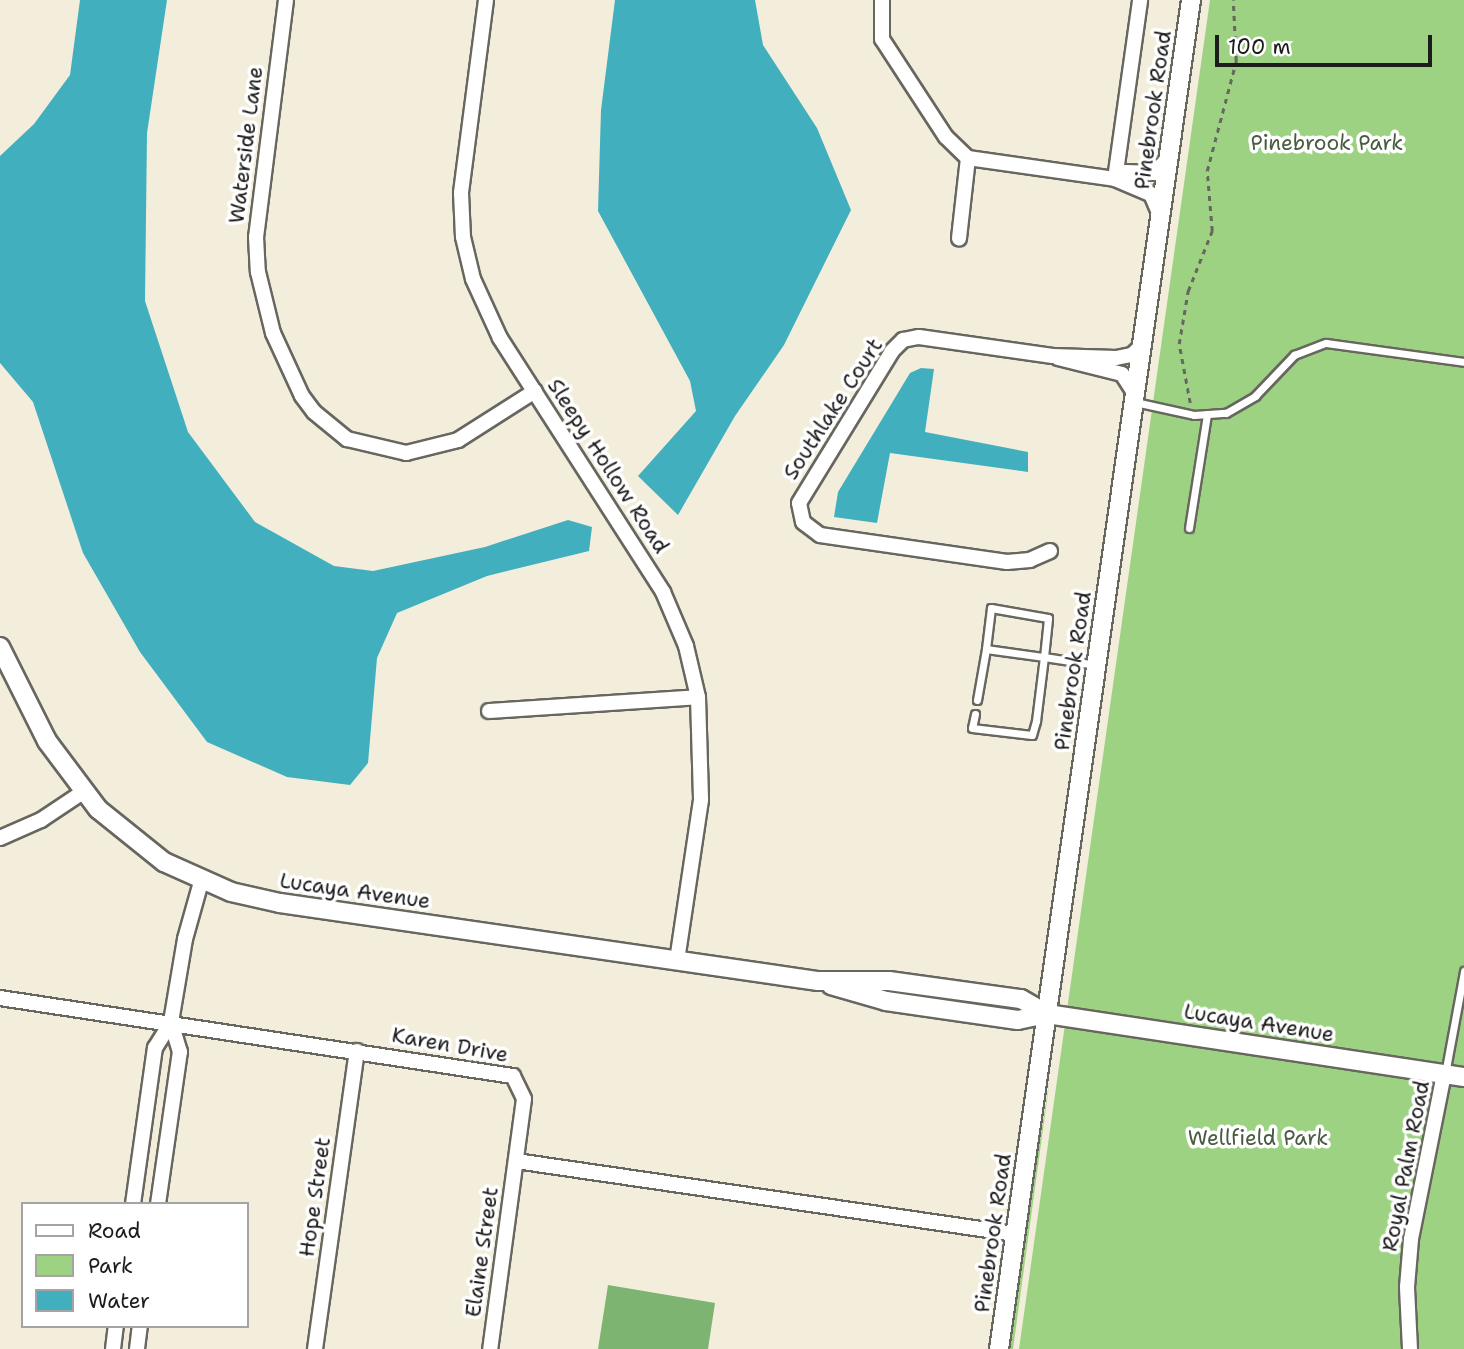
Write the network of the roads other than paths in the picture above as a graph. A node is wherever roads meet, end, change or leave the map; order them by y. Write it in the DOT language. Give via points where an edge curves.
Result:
graph roads {
  1 [pos="286,0"];
  2 [pos="486,0"];
  3 [pos="882,0"];
  4 [pos="1140,0"];
  5 [pos="1191,0"];
  6 [pos="1169,155"];
  7 [pos="968,158"];
  8 [pos="1115,179"];
  9 [pos="1161,216"];
  10 [pos="960,238"];
  11 [pos="1142,345"];
  12 [pos="1054,356"];
  13 [pos="1464,362"];
  14 [pos="535,391"];
  15 [pos="1135,399"];
  16 [pos="1207,414"];
  17 [pos="1189,528"];
  18 [pos="1049,551"];
  19 [pos="0,646"];
  20 [pos="986,649"];
  21 [pos="1044,657"];
  22 [pos="1097,665"];
  23 [pos="698,697"];
  24 [pos="977,700"];
  25 [pos="489,711"];
  26 [pos="975,714"];
  27 [pos="83,792"];
  28 [pos="0,838"];
  29 [pos="201,882"];
  30 [pos="677,960"];
  31 [pos="1464,971"];
  32 [pos="0,998"];
  33 [pos="1047,1014"];
  34 [pos="171,1022"];
  35 [pos="357,1051"];
  36 [pos="1444,1074"];
  37 [pos="1464,1077"];
  38 [pos="516,1161"];
  39 [pos="133,1202"];
  40 [pos="158,1202"];
  41 [pos="1015,1234"];
  42 [pos="116,1328"];
  43 [pos="141,1328"];
  44 [pos="113,1349"];
  45 [pos="137,1349"];
  46 [pos="315,1349"];
  47 [pos="490,1349"];
  48 [pos="999,1349"];
  49 [pos="1410,1349"];
  1 -- 14 [label="street, Waterside Lane" via="256,237 258,272 273,334 302,396 347,439 406,453 458,440"];
  2 -- 14 [label="street, Sleepy Hollow Road" via="463,167 463,237 490,321"];
  3 -- 7 [label="street" via="883,38 946,137"];
  4 -- 8 [label="street"];
  5 -- 6 [label="street, Pinebrook Road"];
  6 -- 8 [label="street" via="1155,173 1126,172"];
  6 -- 9 [label="street, Pinebrook Road"];
  7 -- 8 [label="street"];
  7 -- 10 [label="street"];
  8 -- 9 [label="street" via="1151,194"];
  9 -- 11 [label="street, Pinebrook Road"];
  11 -- 12 [label="street, Southlake Court" via="1125,358"];
  11 -- 15 [label="street, Pinebrook Road"];
  12 -- 15 [label="street, Southlake Court" via="1122,374 1130,381"];
  12 -- 18 [label="street, Southlake Court" via="919,337 903,340 804,491 799,510 807,527 820,535 1007,562 1030,560"];
  13 -- 16 [label="lane" via="1326,344 1294,355 1255,396 1226,413"];
  14 -- 23 [label="street, Sleepy Hollow Road" via="663,592 686,646"];
  15 -- 16 [label="lane" via="1194,415"];
  15 -- 22 [label="street, Pinebrook Road"];
  16 -- 17 [label="lane"];
  19 -- 27 [label="street, Lucaya Avenue" via="47,741"];
  20 -- 21 [label="lane"];
  20 -- 21 [label="lane" via="991,608 1048,618"];
  20 -- 24 [label="lane"];
  21 -- 22 [label="lane"];
  21 -- 26 [label="lane" via="1032,735 972,727"];
  22 -- 33 [label="street, Pinebrook Road"];
  23 -- 25 [label="street"];
  23 -- 30 [label="street, Sleepy Hollow Road" via="701,800"];
  27 -- 28 [label="street" via="41,820"];
  27 -- 29 [label="street, Lucaya Avenue" via="135,841"];
  29 -- 30 [label="street, Lucaya Avenue" via="280,903"];
  29 -- 34 [label="street" via="184,939"];
  30 -- 33 [label="street, Lucaya Avenue" via="818,981 886,1001 991,1017 1018,1020"];
  31 -- 36 [label="lane"];
  32 -- 34 [label="street, Karen Drive"];
  33 -- 36 [label="street, Lucaya Avenue"];
  33 -- 41 [label="street, Pinebrook Road"];
  34 -- 35 [label="street, Karen Drive"];
  34 -- 39 [label="street" via="155,1048"];
  34 -- 40 [label="street" via="180,1052"];
  35 -- 38 [label="street, Karen Drive" via="513,1076 524,1099"];
  35 -- 46 [label="street, Hope Street"];
  36 -- 37 [label="street, Lucaya Avenue"];
  36 -- 49 [label="street, Royal Palm Road" via="1411,1239 1407,1287"];
  38 -- 41 [label="street"];
  38 -- 47 [label="street, Elaine Street"];
  41 -- 48 [label="street, Pinebrook Road"];
  42 -- 44 [label="street"];
  43 -- 45 [label="street"];
}
